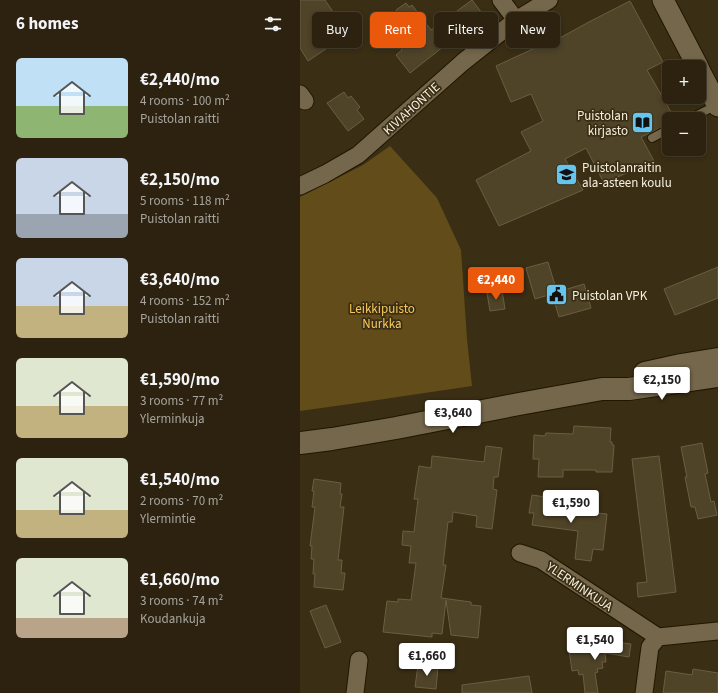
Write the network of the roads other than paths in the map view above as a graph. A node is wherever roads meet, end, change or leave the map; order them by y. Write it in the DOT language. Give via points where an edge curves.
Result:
graph roads {
  1 [pos="501,0"];
  2 [pos="549,0"];
  3 [pos="663,0"];
  4 [pos="510,12"];
  5 [pos="529,12"];
  6 [pos="506,28"];
  7 [pos="694,60"];
  8 [pos="706,83"];
  9 [pos="718,106"];
  10 [pos="705,112"];
  11 [pos="662,133"];
  12 [pos="652,138"];
  13 [pos="300,186"];
  14 [pos="718,359"];
  15 [pos="718,376"];
  16 [pos="602,389"];
  17 [pos="300,443"];
  18 [pos="520,553"];
  19 [pos="718,631"];
  20 [pos="658,637"];
  21 [pos="359,660"];
  22 [pos="355,693"];
  23 [pos="644,693"];
  1 -- 4 [label="street"];
  2 -- 5 [label="street, KIVIAHONTIE"];
  3 -- 7 [label="street"];
  6 -- 13 [label="street, KIVIAHONTIE" via="463,62 358,155"];
  8 -- 9 [label="street"];
  9 -- 10 [label="lane"];
  11 -- 12 [label="lane"];
  14 -- 16 [label="main road" via="625,378"];
  15 -- 16 [label="main road" via="631,388"];
  16 -- 17 [label="main road" via="391,429"];
  18 -- 20 [label="street, YLERMINKUJA" via="542,560"];
  19 -- 20 [label="street"];
  20 -- 23 [label="street" via="650,647"];
  21 -- 22 [label="street"];
}
